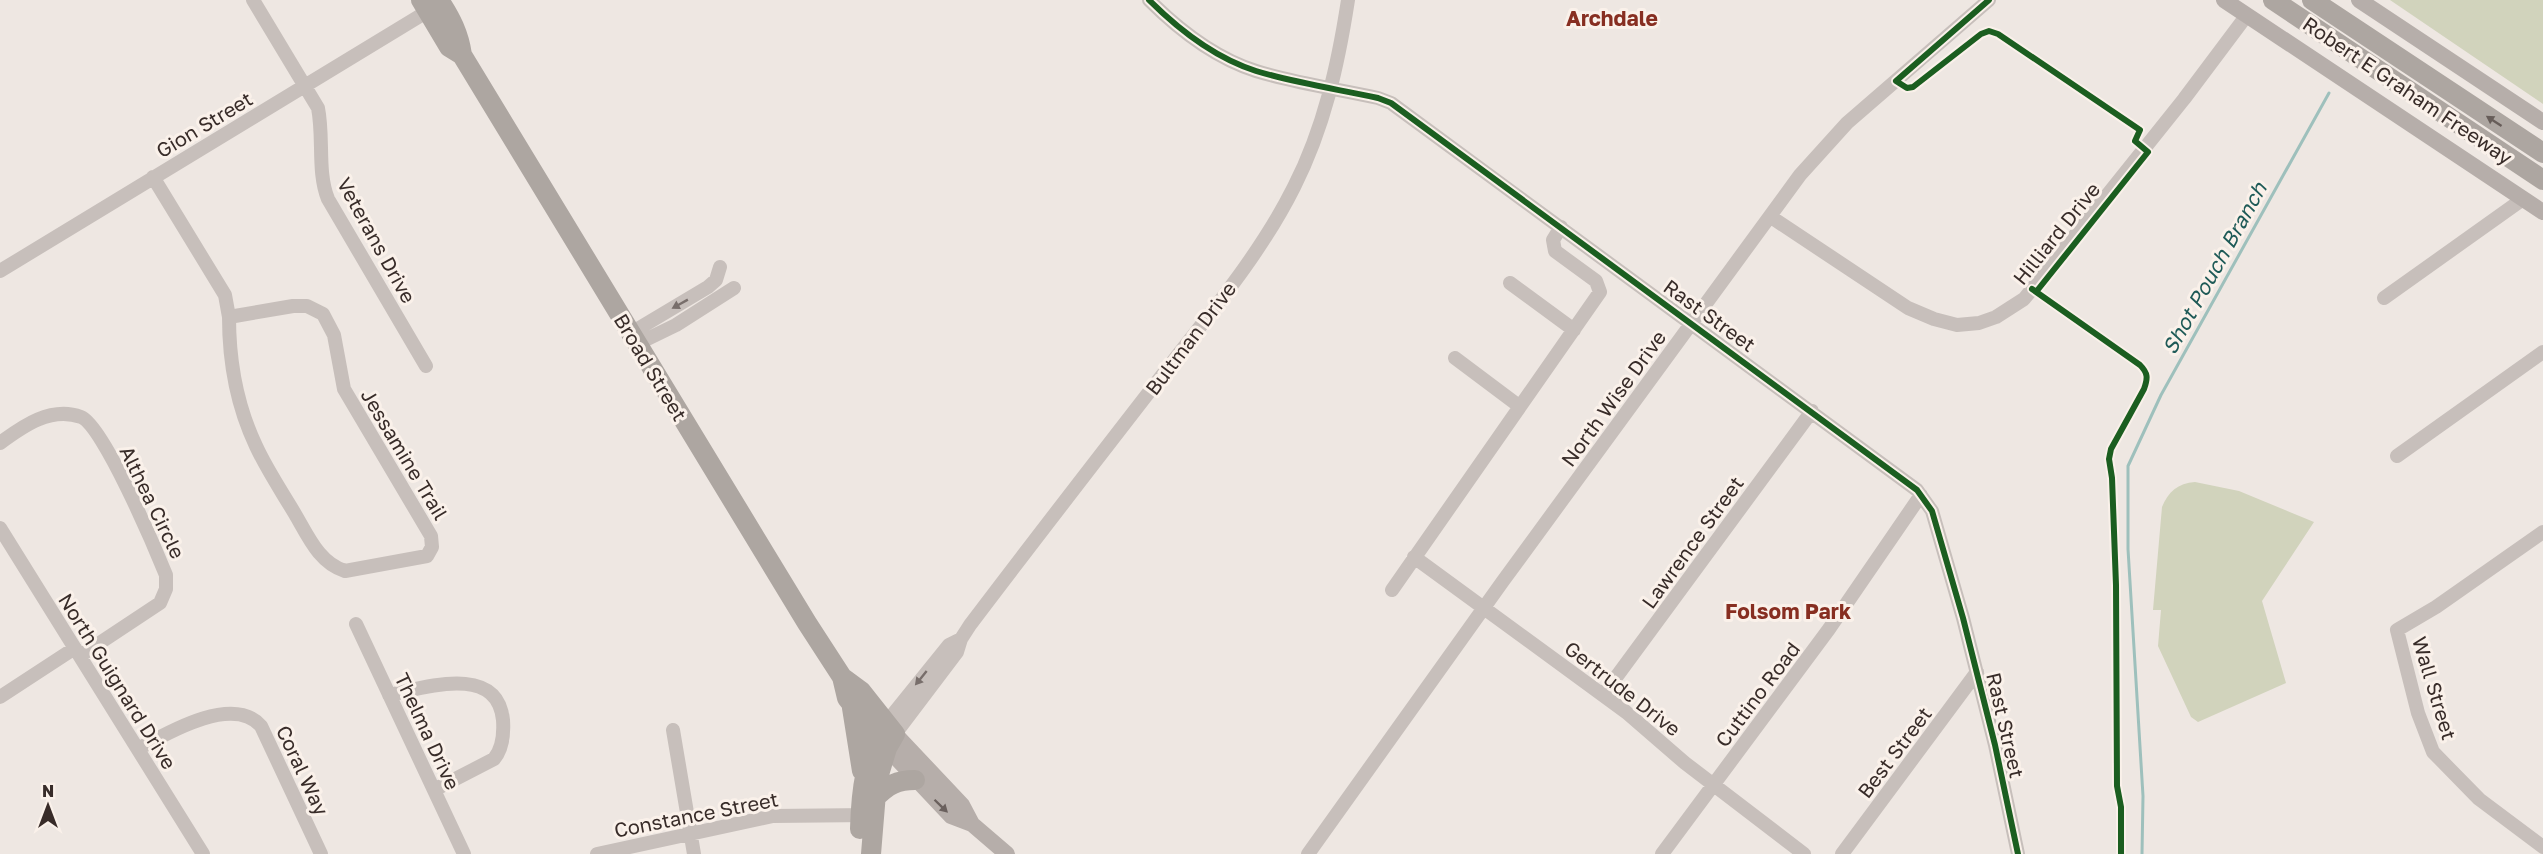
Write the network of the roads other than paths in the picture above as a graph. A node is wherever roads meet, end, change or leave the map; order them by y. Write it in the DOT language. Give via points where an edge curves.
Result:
graph roads {
  1 [pos="253,0"];
  2 [pos="1149,0"];
  3 [pos="1348,0"];
  4 [pos="1989,0"];
  5 [pos="2224,0"];
  6 [pos="2273,0"];
  7 [pos="2312,0"];
  8 [pos="2359,0"];
  9 [pos="429,4"];
  10 [pos="2247,15"];
  11 [pos="305,85"];
  12 [pos="1331,88"];
  13 [pos="2543,122"];
  14 [pos="2543,153"];
  15 [pos="153,177"];
  16 [pos="2543,180"];
  17 [pos="2523,199"];
  18 [pos="2543,212"];
  19 [pos="1771,217"];
  20 [pos="1561,227"];
  21 [pos="720,267"];
  22 [pos="0,271"];
  23 [pos="1510,283"];
  24 [pos="734,288"];
  25 [pos="2384,298"];
  26 [pos="229,317"];
  27 [pos="1692,323"];
  28 [pos="1574,330"];
  29 [pos="634,338"];
  30 [pos="2543,352"];
  31 [pos="1455,358"];
  32 [pos="426,366"];
  33 [pos="1520,406"];
  34 [pos="1812,411"];
  35 [pos="0,443"];
  36 [pos="2397,456"];
  37 [pos="1921,495"];
  38 [pos="0,528"];
  39 [pos="2543,532"];
  40 [pos="1414,557"];
  41 [pos="1392,590"];
  42 [pos="1484,608"];
  43 [pos="356,624"];
  44 [pos="77,652"];
  45 [pos="1977,672"];
  46 [pos="842,677"];
  47 [pos="389,694"];
  48 [pos="1603,694"];
  49 [pos="0,698"];
  50 [pos="851,703"];
  51 [pos="673,730"];
  52 [pos="886,735"];
  53 [pos="138,749"];
  54 [pos="863,778"];
  55 [pos="915,780"];
  56 [pos="1713,785"];
  57 [pos="434,790"];
  58 [pos="870,809"];
  59 [pos="972,824"];
  60 [pos="691,834"];
  61 [pos="2543,848"];
  62 [pos="203,854"];
  63 [pos="321,854"];
  64 [pos="464,854"];
  65 [pos="597,854"];
  66 [pos="694,854"];
  67 [pos="861,854"];
  68 [pos="872,854"];
  69 [pos="1007,854"];
  70 [pos="1308,854"];
  71 [pos="1662,854"];
  72 [pos="1804,854"];
  73 [pos="1842,854"];
  74 [pos="2018,854"];
  1 -- 11 [label="street, Veterans Drive"];
  2 -- 12 [label="street, Rast Street" via="1183,31 1238,64"];
  3 -- 12 [label="street, Bultman Drive"];
  4 -- 19 [label="street, North Wise Drive" via="1847,123 1800,175"];
  5 -- 10 [label="main road"];
  6 -- 16 [label="highway, Robert E Graham Freeway"];
  14 -- 7 [label="highway, Robert E Graham Freeway, one-way"];
  8 -- 13 [label="main road"];
  9 -- 11 [label="street, Gion Street"];
  9 -- 29 [label="highway, Broad Street" via="452,21 462,55"];
  10 -- 17 [label="main road"];
  10 -- 19 [label="street, Hilliard Drive" via="2024,298 1988,321 1968,325 1945,323 1908,308"];
  11 -- 15 [label="street, Gion Street"];
  11 -- 32 [label="street, Veterans Drive" via="318,108 322,185 328,199"];
  12 -- 20 [label="street, Rast Street" via="1391,103"];
  12 -- 52 [label="street, Bultman Drive" via="1323,118 1294,187 1258,249 961,639 949,645"];
  15 -- 22 [label="street, Gion Street"];
  15 -- 26 [label="street, Jessamine Trail" via="225,295"];
  17 -- 18 [label="main road"];
  17 -- 25 [label="street"];
  19 -- 27 [label="street, North Wise Drive"];
  20 -- 27 [label="street, Rast Street"];
  20 -- 28 [label="street" via="1552,240 1555,251 1600,287"];
  21 -- 29 [label="street, one-way" via="716,280"];
  23 -- 28 [label="street"];
  24 -- 29 [label="street" via="676,325"];
  26 -- 26 [label="street, Jessamine Trail" via="235,384 253,440 316,549 327,562 345,571 428,556 431,536 344,389 334,334 323,314 298,306"];
  27 -- 34 [label="street, Rast Street"];
  27 -- 42 [label="street, North Wise Drive"];
  28 -- 33 [label="street"];
  29 -- 46 [label="highway, Broad Street"];
  30 -- 36 [label="street"];
  31 -- 33 [label="street"];
  33 -- 40 [label="street"];
  34 -- 37 [label="street, Rast Street"];
  34 -- 48 [label="street, Lawrence Street"];
  35 -- 44 [label="street, Althea Circle" via="45,417 72,415 89,422 110,455 166,575 160,603"];
  37 -- 45 [label="street, Rast Street" via="1936,521"];
  37 -- 56 [label="street, Cuttino Road" via="1829,629"];
  38 -- 44 [label="street, North Guignard Drive"];
  39 -- 61 [label="street, Wall Street" via="2397,630 2418,712 2433,752 2479,799"];
  40 -- 41 [label="street"];
  40 -- 42 [label="street, Gertrude Drive"];
  42 -- 48 [label="street, Gertrude Drive"];
  42 -- 70 [label="street, North Wise Drive"];
  43 -- 47 [label="street, Thelma Drive"];
  44 -- 49 [label="street, Althea Circle"];
  44 -- 53 [label="street, North Guignard Drive"];
  45 -- 73 [label="street, Best Street"];
  45 -- 74 [label="street, Rast Street"];
  46 -- 50 [label="highway, Broad Street"];
  46 -- 52 [label="highway, Broad Street" via="861,691"];
  47 -- 57 [label="street, Thelma Drive"];
  47 -- 57 [label="street" via="467,683 485,690 499,705 504,728 500,752 494,759"];
  48 -- 56 [label="street, Gertrude Drive"];
  50 -- 52 [label="highway, Broad Street"];
  50 -- 54 [label="highway"];
  51 -- 60 [label="street"];
  52 -- 54 [label="highway, Bultman Drive"];
  52 -- 55 [label="main road, Broad Street"];
  52 -- 58 [label="highway, Bultman Drive"];
  52 -- 59 [label="main road, Broad Street" via="962,805"];
  53 -- 62 [label="street, North Guignard Drive"];
  53 -- 63 [label="street, Coral Way" via="198,720 232,715 255,720"];
  54 -- 58 [label="highway, Bultman Drive"];
  55 -- 58 [label="highway" via="890,784"];
  55 -- 59 [label="main road, Broad Street, one-way" via="951,816"];
  56 -- 71 [label="street, Cuttino Road"];
  56 -- 72 [label="street, Gertrude Drive"];
  57 -- 64 [label="street, Thelma Drive"];
  58 -- 60 [label="street, Constance Street" via="772,816"];
  58 -- 67 [label="highway, Bultman Drive"];
  58 -- 68 [label="highway, Bultman Drive"];
  59 -- 69 [label="main road, Broad Street"];
  60 -- 65 [label="street, Constance Street"];
  60 -- 66 [label="street"];
}
